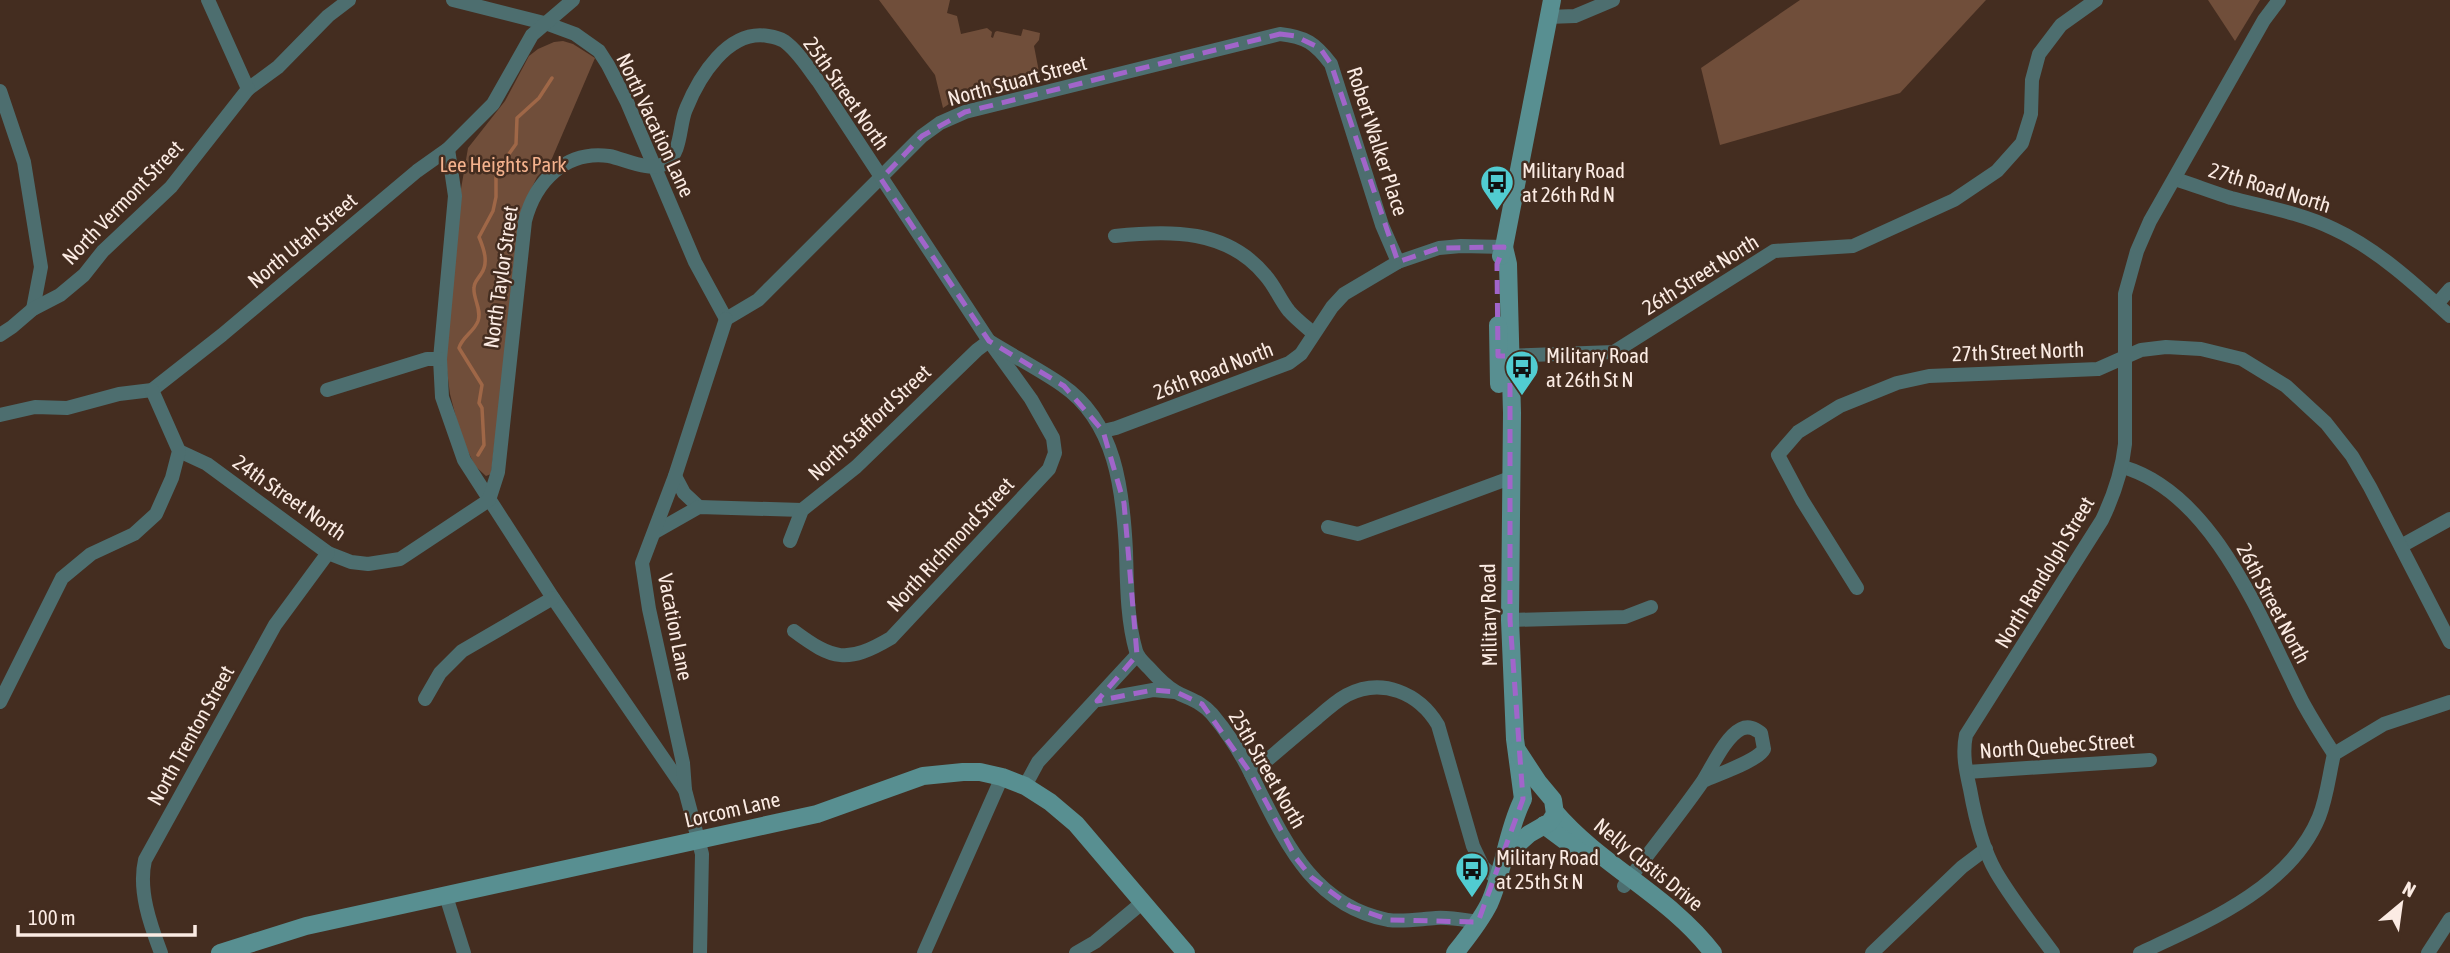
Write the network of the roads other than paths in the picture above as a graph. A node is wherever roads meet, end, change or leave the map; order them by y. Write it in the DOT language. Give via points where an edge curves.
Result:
graph roads {
  1 [pos="208,0"];
  2 [pos="349,0"];
  3 [pos="453,0"];
  4 [pos="573,0"];
  5 [pos="1613,0"];
  6 [pos="2096,0"];
  7 [pos="2279,0"];
  8 [pos="1550,8"];
  9 [pos="548,24"];
  10 [pos="1307,40"];
  11 [pos="248,89"];
  12 [pos="0,90"];
  13 [pos="448,149"];
  14 [pos="654,167"];
  15 [pos="881,179"];
  16 [pos="2175,179"];
  17 [pos="1115,236"];
  18 [pos="1504,247"];
  19 [pos="1398,262"];
  20 [pos="2450,289"];
  21 [pos="2437,304"];
  22 [pos="33,309"];
  23 [pos="2450,316"];
  24 [pos="726,319"];
  25 [pos="1313,333"];
  26 [pos="0,335"];
  27 [pos="989,341"];
  28 [pos="1504,356"];
  29 [pos="2126,356"];
  30 [pos="440,359"];
  31 [pos="1022,384"];
  32 [pos="152,390"];
  33 [pos="327,390"];
  34 [pos="0,415"];
  35 [pos="1102,431"];
  36 [pos="179,451"];
  37 [pos="2123,467"];
  38 [pos="675,476"];
  39 [pos="1510,478"];
  40 [pos="489,500"];
  41 [pos="699,507"];
  42 [pos="802,510"];
  43 [pos="2450,519"];
  44 [pos="1328,527"];
  45 [pos="655,532"];
  46 [pos="790,541"];
  47 [pos="2401,545"];
  48 [pos="328,552"];
  49 [pos="1857,588"];
  50 [pos="553,598"];
  51 [pos="1651,607"];
  52 [pos="1510,620"];
  53 [pos="794,631"];
  54 [pos="2450,642"];
  55 [pos="1137,655"];
  56 [pos="1176,692"];
  57 [pos="425,699"];
  58 [pos="1097,701"];
  59 [pos="0,702"];
  60 [pos="2450,702"];
  61 [pos="1517,750"];
  62 [pos="2334,754"];
  63 [pos="2150,760"];
  64 [pos="1967,772"];
  65 [pos="1251,774"];
  66 [pos="1002,777"];
  67 [pos="1703,780"];
  68 [pos="1025,786"];
  69 [pos="685,790"];
  70 [pos="1544,791"];
  71 [pos="1523,800"];
  72 [pos="1547,821"];
  73 [pos="699,839"];
  74 [pos="1986,849"];
  75 [pos="1503,857"];
  76 [pos="1498,880"];
  77 [pos="1627,881"];
  78 [pos="446,896"];
  79 [pos="1143,902"];
  80 [pos="2450,919"];
  81 [pos="1478,922"];
  82 [pos="1703,949"];
  83 [pos="161,953"];
  84 [pos="220,953"];
  85 [pos="464,953"];
  86 [pos="700,953"];
  87 [pos="925,953"];
  88 [pos="1076,953"];
  89 [pos="1186,953"];
  90 [pos="1455,953"];
  91 [pos="1872,953"];
  92 [pos="2053,953"];
  93 [pos="2140,953"];
  94 [pos="2428,953"];
  1 -- 11 [label="street"];
  2 -- 11 [label="street"];
  3 -- 9 [label="street, North Vacation Lane"];
  4 -- 9 [label="street, North Utah Street"];
  5 -- 8 [label="street" via="1575,16"];
  6 -- 28 [label="street, 26th Street North" via="2061,25 2039,54 2022,143 1997,171 1954,200 1853,246 1774,251 1614,352"];
  7 -- 16 [label="street, North Randolph Street"];
  8 -- 18 [label="street, Military Road"];
  9 -- 13 [label="street, North Utah Street" via="533,35 493,104"];
  9 -- 14 [label="street, North Vacation Lane" via="575,34 599,51"];
  10 -- 15 [label="street, North Stuart Street" via="1280,34 965,112 922,136"];
  10 -- 19 [label="street, Robert Walker Place" via="1320,48 1331,64"];
  11 -- 22 [label="street, North Vermont Street" via="171,187 111,242 84,275"];
  12 -- 22 [label="street" via="24,162 41,267"];
  13 -- 30 [label="street" via="455,196"];
  13 -- 32 [label="street, North Utah Street"];
  14 -- 15 [label="street, 25th Street North" via="667,163 674,154 684,112 706,70 735,44 758,35 782,39 796,52"];
  14 -- 24 [label="street, North Vacation Lane" via="695,262"];
  14 -- 40 [label="street, North Taylor Street" via="593,155 564,164 536,191 525,221 503,437"];
  15 -- 24 [label="street, North Stuart Street" via="758,300"];
  15 -- 27 [label="street, 25th Street North"];
  16 -- 21 [label="street, 27th Road North" via="2335,229 2374,253"];
  16 -- 29 [label="street, North Randolph Street" via="2150,221 2130,275 2125,294"];
  17 -- 25 [label="street" via="1168,232 1220,241 1265,275 1289,311"];
  18 -- 19 [label="street, 26th Road North" via="1439,248"];
  18 -- 28 [label="street, Military Road" via="1497,264"];
  19 -- 25 [label="street, 26th Road North" via="1344,294"];
  20 -- 21 [label="street"];
  21 -- 23 [label="street, 27th Road North"];
  22 -- 26 [label="street, North Vermont Street"];
  24 -- 38 [label="street, Vacation Lane"];
  25 -- 35 [label="street, 26th Road North" via="1301,354 1275,370"];
  27 -- 31 [label="street, 25th Street North"];
  27 -- 35 [label="street, 25th Street North" via="1064,386"];
  27 -- 42 [label="street, North Stafford Street" via="856,467"];
  28 -- 39 [label="street, Military Road" via="1500,412"];
  29 -- 37 [label="street, North Randolph Street"];
  29 -- 47 [label="street, 27th Street North" via="2150,349 2201,349 2242,359 2286,386 2326,423 2352,456"];
  29 -- 49 [label="street, 27th Street North" via="2098,369 1942,375 1897,383 1840,406 1798,432 1779,455"];
  30 -- 33 [label="street"];
  30 -- 40 [label="street" via="442,397 464,460"];
  31 -- 53 [label="street, North Richmond Street" via="1053,438 1055,453 1049,469 891,638 868,652 835,655"];
  32 -- 34 [label="street" via="67,408 35,407"];
  32 -- 36 [label="street"];
  35 -- 55 [label="street, 25th Street North" via="1124,503"];
  36 -- 48 [label="street, 24th Street North" via="207,464"];
  36 -- 59 [label="street" via="156,514 134,534 91,554 62,578"];
  37 -- 62 [label="street, 26th Street North" via="2168,490 2206,527 2240,575"];
  37 -- 64 [label="street, North Randolph Street" via="2102,520 1969,729 1963,749"];
  38 -- 41 [label="street"];
  38 -- 45 [label="street, Vacation Lane"];
  39 -- 44 [label="street" via="1358,534"];
  39 -- 52 [label="street, Military Road"];
  40 -- 48 [label="street, 24th Street North" via="400,559 368,564"];
  40 -- 50 [label="street"];
  41 -- 42 [label="street"];
  41 -- 45 [label="street"];
  42 -- 46 [label="street, North Stafford Street"];
  43 -- 47 [label="street"];
  45 -- 69 [label="street, Vacation Lane" via="642,563"];
  47 -- 54 [label="street, 27th Street North"];
  48 -- 83 [label="street, North Trenton Street" via="275,625 145,860 145,900"];
  50 -- 57 [label="street" via="463,651 440,673"];
  50 -- 69 [label="street"];
  51 -- 52 [label="street" via="1625,617"];
  52 -- 61 [label="street, Military Road"];
  55 -- 56 [label="street, 25th Street North"];
  55 -- 58 [label="street"];
  56 -- 58 [label="street" via="1153,690"];
  56 -- 65 [label="street, 25th Street North" via="1211,713"];
  58 -- 68 [label="street" via="1038,762"];
  60 -- 62 [label="street" via="2372,730"];
  61 -- 70 [label="street"];
  61 -- 71 [label="street, Military Road"];
  62 -- 93 [label="street" via="2319,817 2284,866 2226,912"];
  63 -- 64 [label="street, North Quebec Street"];
  64 -- 74 [label="street"];
  65 -- 76 [label="street" via="1346,695 1370,688 1403,692 1431,713 1438,725 1473,846 1483,867"];
  65 -- 81 [label="street, 25th Street North" via="1296,858 1329,894 1389,920"];
  66 -- 68 [label="street, Lorcom Lane"];
  66 -- 73 [label="street, Lorcom Lane" via="980,772 923,776 829,810"];
  66 -- 87 [label="street"];
  67 -- 77 [label="street"];
  68 -- 79 [label="street, Lorcom Lane" via="1076,824"];
  69 -- 73 [label="street, Vacation Lane"];
  70 -- 71 [label="street" via="1527,791"];
  70 -- 72 [label="street" via="1553,800"];
  71 -- 72 [label="street" via="1529,816"];
  71 -- 75 [label="street, Military Road"];
  72 -- 75 [label="street"];
  72 -- 77 [label="street, Nelly Custis Drive" via="1578,836"];
  73 -- 78 [label="street, Lorcom Lane"];
  73 -- 86 [label="street, Vacation Lane" via="703,863"];
  74 -- 91 [label="street"];
  74 -- 92 [label="street" via="1995,871"];
  75 -- 76 [label="street, Military Road"];
  76 -- 81 [label="street, Military Road"];
  77 -- 82 [label="street, Nelly Custis Drive" via="1673,911"];
  78 -- 84 [label="street, Lorcom Lane" via="306,926"];
  78 -- 85 [label="street"];
  79 -- 88 [label="street"];
  79 -- 89 [label="street, Lorcom Lane"];
  80 -- 94 [label="street"];
  81 -- 90 [label="street, Military Road"];
}
